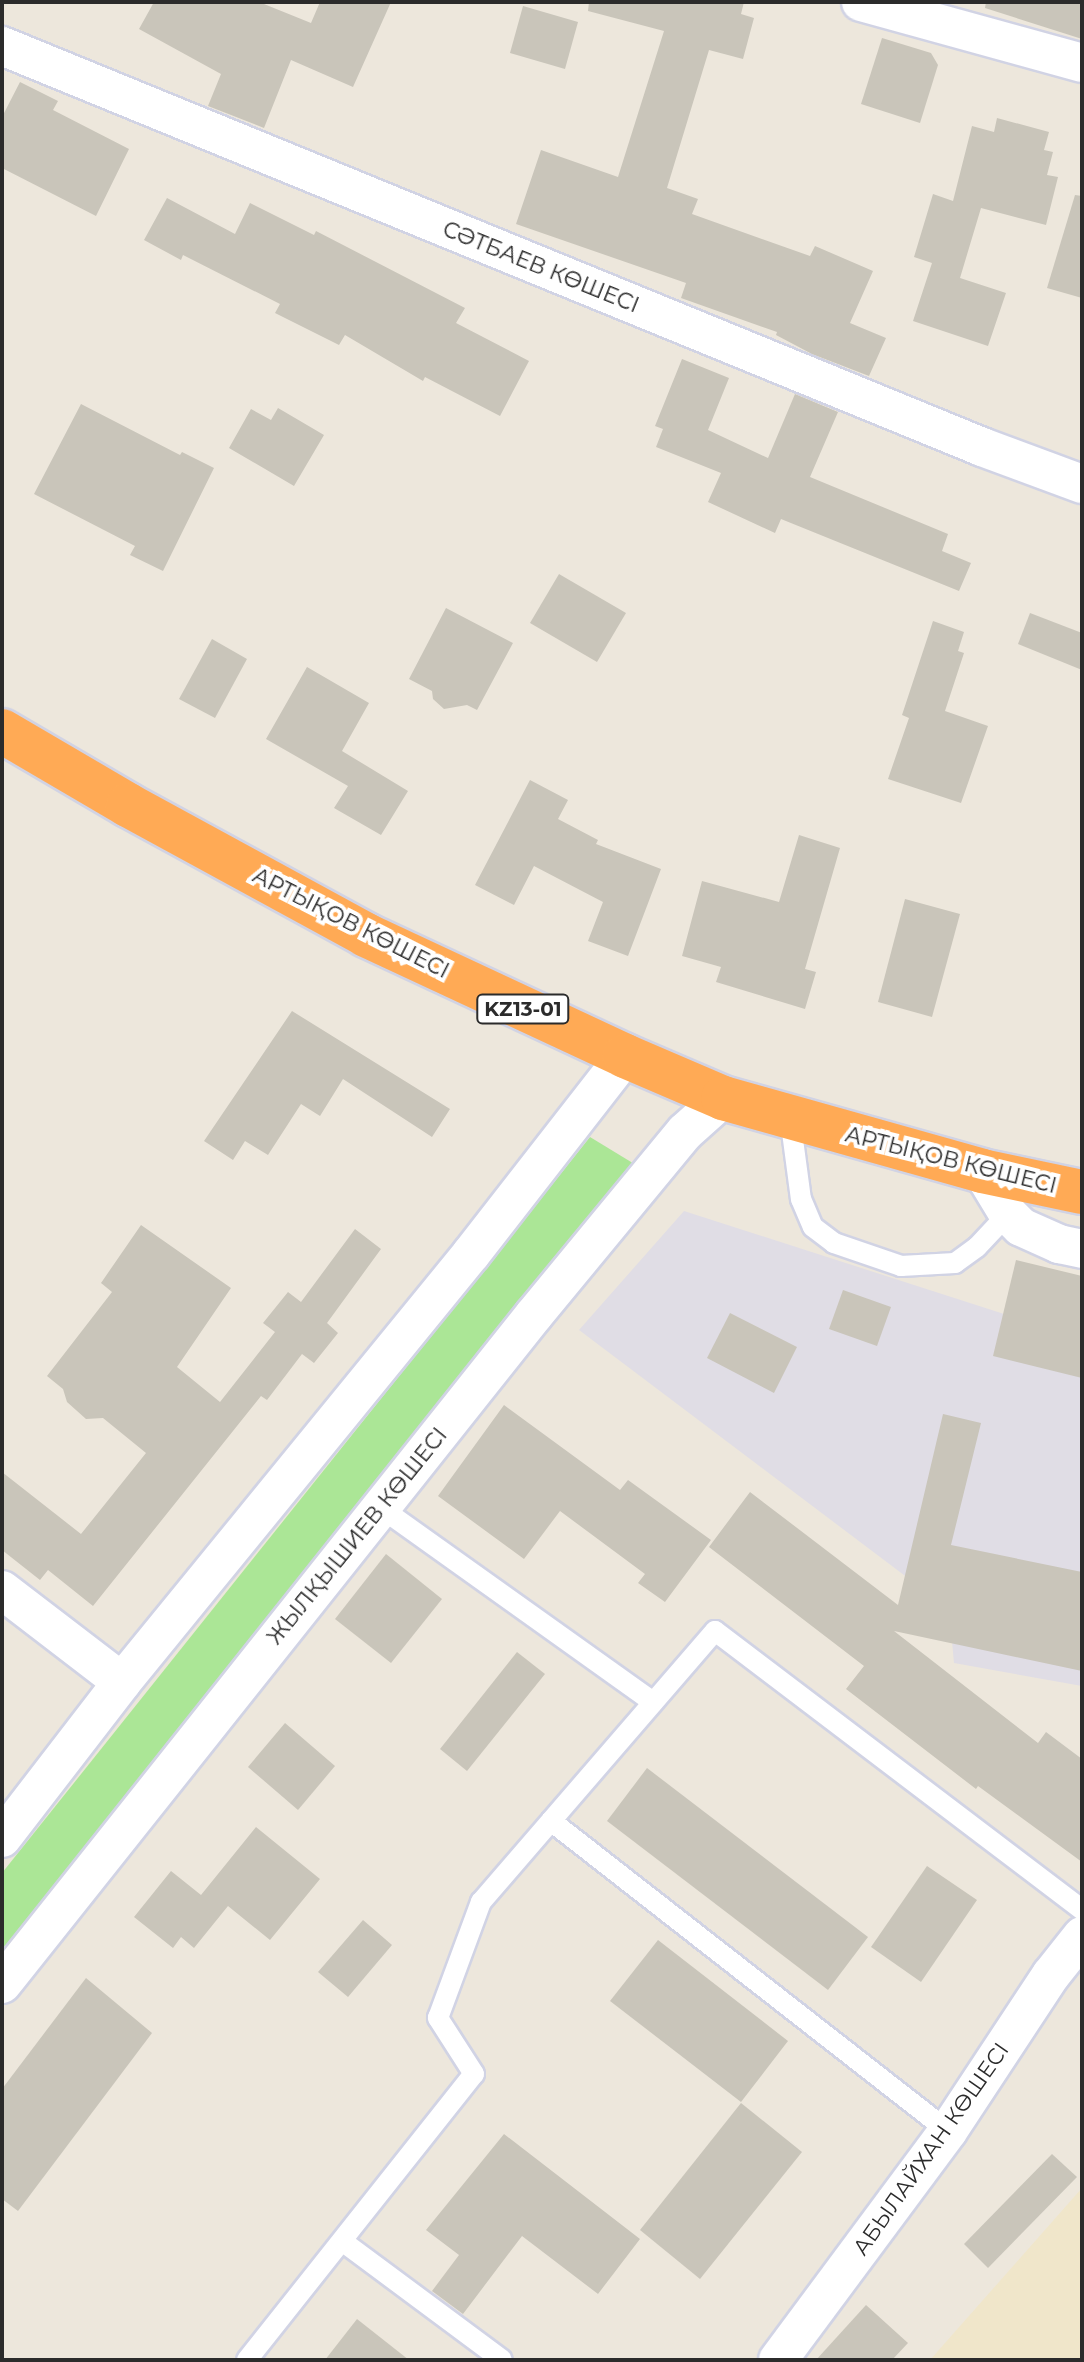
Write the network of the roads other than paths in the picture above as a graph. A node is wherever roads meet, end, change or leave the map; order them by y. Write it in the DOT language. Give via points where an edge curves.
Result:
graph roads {
  1 [pos="861,2"];
  2 [pos="2,46"];
  3 [pos="1082,63"];
  4 [pos="1082,484"];
  5 [pos="2,731"];
  6 [pos="625,1056"];
  7 [pos="723,1098"];
  8 [pos="790,1117"];
  9 [pos="982,1171"];
  10 [pos="1082,1192"];
  11 [pos="1008,1214"];
  12 [pos="1082,1249"];
  13 [pos="381,1508"];
  14 [pos="2,1590"];
  15 [pos="122,1682"];
  16 [pos="653,1702"];
  17 [pos="551,1821"];
  18 [pos="2,1838"];
  19 [pos="1082,1910"];
  20 [pos="1082,1936"];
  21 [pos="2,1984"];
  22 [pos="948,2131"];
  23 [pos="342,2241"];
  24 [pos="247,2360"];
  25 [pos="502,2360"];
  26 [pos="778,2360"];
  1 -- 3 [label="street"];
  2 -- 4 [label="street, СӘТБАЕВ КӨШЕСІ"];
  5 -- 6 [label="highway, АРТЫҚОВ КӨШЕСІ / KZ13-01" via="366,935"];
  6 -- 7 [label="highway, АРТЫҚОВ КӨШЕСІ / KZ13-01"];
  6 -- 15 [label="street"];
  7 -- 8 [label="highway, АРТЫҚОВ КӨШЕСІ / KZ13-01"];
  7 -- 13 [label="street, ЖЫЛҚЫШИЕВ КӨШЕСІ" via="675,1144"];
  8 -- 9 [label="highway, АРТЫҚОВ КӨШЕСІ / KZ13-01"];
  8 -- 11 [label="lane" via="801,1199 813,1227 834,1243 901,1266 955,1263"];
  9 -- 10 [label="highway, АРТЫҚОВ КӨШЕСІ / KZ13-01"];
  9 -- 11 [label="street"];
  11 -- 12 [label="street" via="1021,1227"];
  13 -- 16 [label="lane"];
  13 -- 21 [label="street, ЖЫЛҚЫШИЕВ КӨШЕСІ"];
  14 -- 15 [label="street"];
  15 -- 18 [label="street"];
  16 -- 17 [label="lane"];
  16 -- 19 [label="lane" via="715,1631"];
  17 -- 22 [label="lane"];
  17 -- 23 [label="lane" via="481,1902 438,2018 474,2074"];
  20 -- 22 [label="street, АБЫЛАЙХАН КӨШЕСІ"];
  22 -- 26 [label="street, АБЫЛАЙХАН КӨШЕСІ"];
  23 -- 24 [label="lane"];
  23 -- 25 [label="lane"];
}
